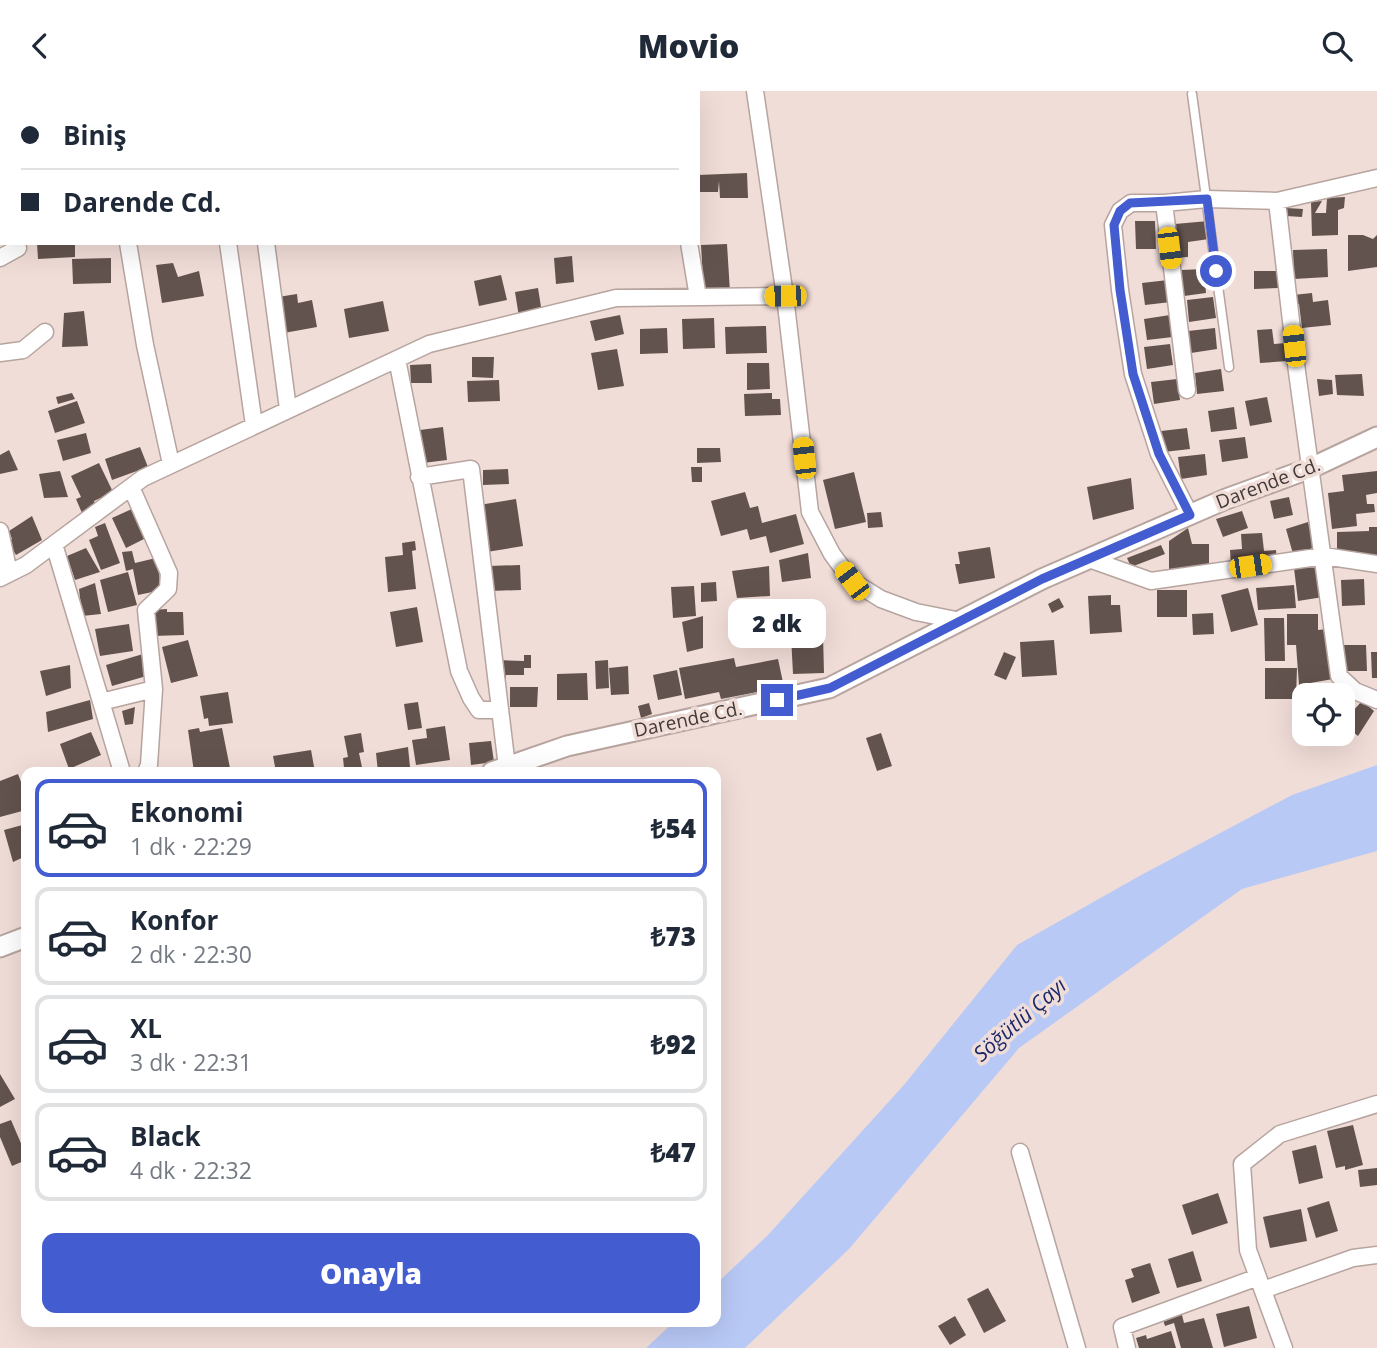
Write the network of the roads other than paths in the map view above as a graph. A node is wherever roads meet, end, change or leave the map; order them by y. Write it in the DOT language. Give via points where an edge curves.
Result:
graph roads {
  1 [pos="755,91"];
  2 [pos="1192,94"];
  3 [pos="1377,179"];
  4 [pos="1207,199"];
  5 [pos="1277,201"];
  6 [pos="1164,203"];
  7 [pos="128,245"];
  8 [pos="228,245"];
  9 [pos="266,245"];
  10 [pos="689,245"];
  11 [pos="18,248"];
  12 [pos="0,258"];
  13 [pos="785,296"];
  14 [pos="698,297"];
  15 [pos="45,332"];
  16 [pos="0,353"];
  17 [pos="397,359"];
  18 [pos="1229,367"];
  19 [pos="1187,390"];
  20 [pos="288,409"];
  21 [pos="254,425"];
  22 [pos="1377,437"];
  23 [pos="171,464"];
  24 [pos="1311,468"];
  25 [pos="419,477"];
  26 [pos="131,487"];
  27 [pos="1190,515"];
  28 [pos="0,531"];
  29 [pos="54,544"];
  30 [pos="1324,556"];
  31 [pos="1089,559"];
  32 [pos="1377,564"];
  33 [pos="5,575"];
  34 [pos="961,621"];
  35 [pos="154,689"];
  36 [pos="1377,699"];
  37 [pos="101,702"];
  38 [pos="499,710"];
  39 [pos="120,767"];
  40 [pos="148,767"];
  41 [pos="500,767"];
  42 [pos="506,767"];
  43 [pos="21,939"];
  44 [pos="0,947"];
  45 [pos="1377,1104"];
  46 [pos="1020,1152"];
  47 [pos="1377,1255"];
  48 [pos="1260,1283"];
  49 [pos="1077,1348"];
  50 [pos="1127,1348"];
  51 [pos="1284,1348"];
  1 -- 13 [label="street"];
  2 -- 4 [label="lane"];
  3 -- 5 [label="street"];
  4 -- 5 [label="street"];
  4 -- 6 [label="street"];
  4 -- 18 [label="lane"];
  5 -- 24 [label="street"];
  6 -- 19 [label="street"];
  6 -- 27 [label="street" via="1130,203 1114,225 1133,374 1159,454"];
  7 -- 23 [label="street"];
  8 -- 21 [label="street"];
  9 -- 20 [label="street"];
  10 -- 14 [label="street"];
  11 -- 12 [label="street"];
  13 -- 14 [label="street"];
  13 -- 34 [label="street" via="810,512 832,554 852,581 881,599"];
  14 -- 17 [label="street" via="616,298 429,344"];
  15 -- 16 [label="street" via="23,350"];
  17 -- 20 [label="street"];
  17 -- 25 [label="street"];
  20 -- 21 [label="street"];
  21 -- 23 [label="street"];
  22 -- 24 [label="street, Darende Cd."];
  23 -- 26 [label="street"];
  24 -- 27 [label="street, Darende Cd."];
  24 -- 30 [label="street"];
  25 -- 38 [label="street" via="459,671 479,710"];
  25 -- 38 [label="street" via="471,469"];
  26 -- 29 [label="street"];
  26 -- 35 [label="street" via="169,573 168,589 146,610"];
  27 -- 31 [label="street, Darende Cd."];
  28 -- 33 [label="street"];
  29 -- 33 [label="street"];
  29 -- 37 [label="street"];
  30 -- 31 [label="street" via="1152,580"];
  30 -- 32 [label="street"];
  30 -- 36 [label="street" via="1339,675 1355,691"];
  31 -- 34 [label="street, Darende Cd."];
  34 -- 42 [label="street, Darende Cd." via="830,688 568,745"];
  35 -- 37 [label="street"];
  35 -- 40 [label="street"];
  37 -- 39 [label="street"];
  38 -- 41 [label="street"];
  43 -- 44 [label="street"];
  45 -- 48 [label="street" via="1280,1134 1242,1164 1248,1249"];
  46 -- 49 [label="street"];
  47 -- 48 [label="street"];
  48 -- 50 [label="street" via="1122,1328"];
  48 -- 51 [label="street"];
}
